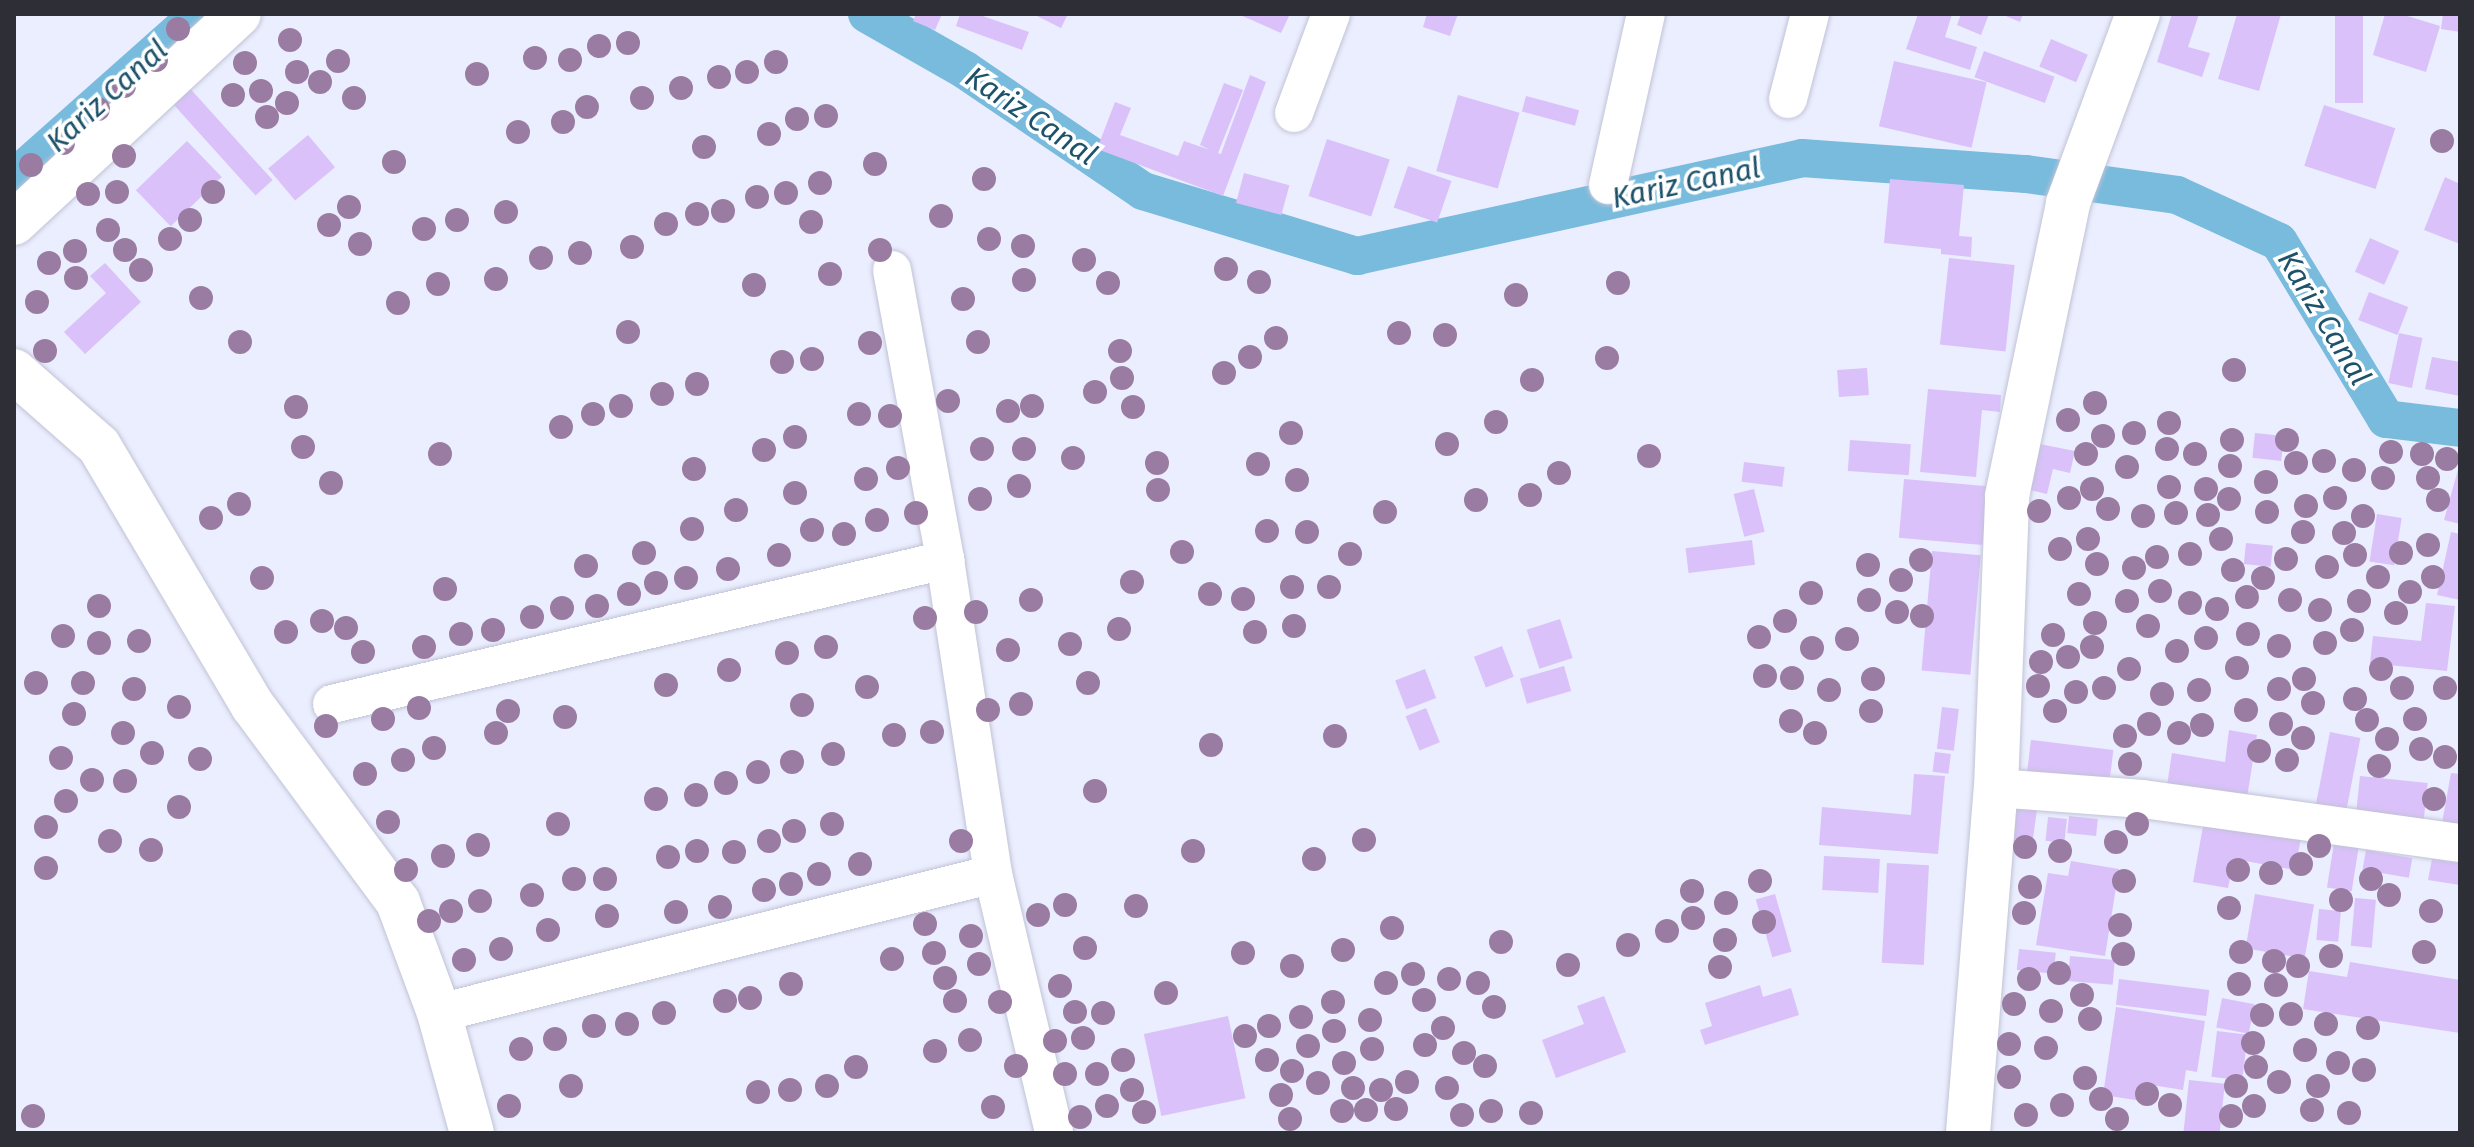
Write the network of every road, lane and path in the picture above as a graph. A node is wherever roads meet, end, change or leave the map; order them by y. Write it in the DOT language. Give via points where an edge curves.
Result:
graph roads {
  1 [pos="239,14"];
  2 [pos="1331,14"];
  3 [pos="1646,14"];
  4 [pos="1810,14"];
  5 [pos="2138,14"];
  6 [pos="1788,99"];
  7 [pos="1294,113"];
  8 [pos="1608,185"];
  9 [pos="14,223"];
  10 [pos="892,270"];
  11 [pos="14,371"];
  12 [pos="945,560"];
  13 [pos="332,704"];
  14 [pos="1996,788"];
  15 [pos="2460,843"];
  16 [pos="993,874"];
  17 [pos="439,1013"];
  18 [pos="472,1133"];
  19 [pos="1054,1133"];
  20 [pos="1968,1133"];
  1 -- 9 [label="street"];
  2 -- 7 [label="street"];
  3 -- 8 [label="street"];
  4 -- 6 [label="street"];
  5 -- 14 [label="street" via="2068,203 2007,496"];
  10 -- 12 [label="street"];
  11 -- 17 [label="street" via="99,446 253,706 398,902"];
  12 -- 13 [label="street"];
  12 -- 16 [label="street"];
  14 -- 15 [label="street" via="2143,799"];
  14 -- 20 [label="street"];
  16 -- 17 [label="street"];
  16 -- 19 [label="street"];
  17 -- 18 [label="street"];
}
